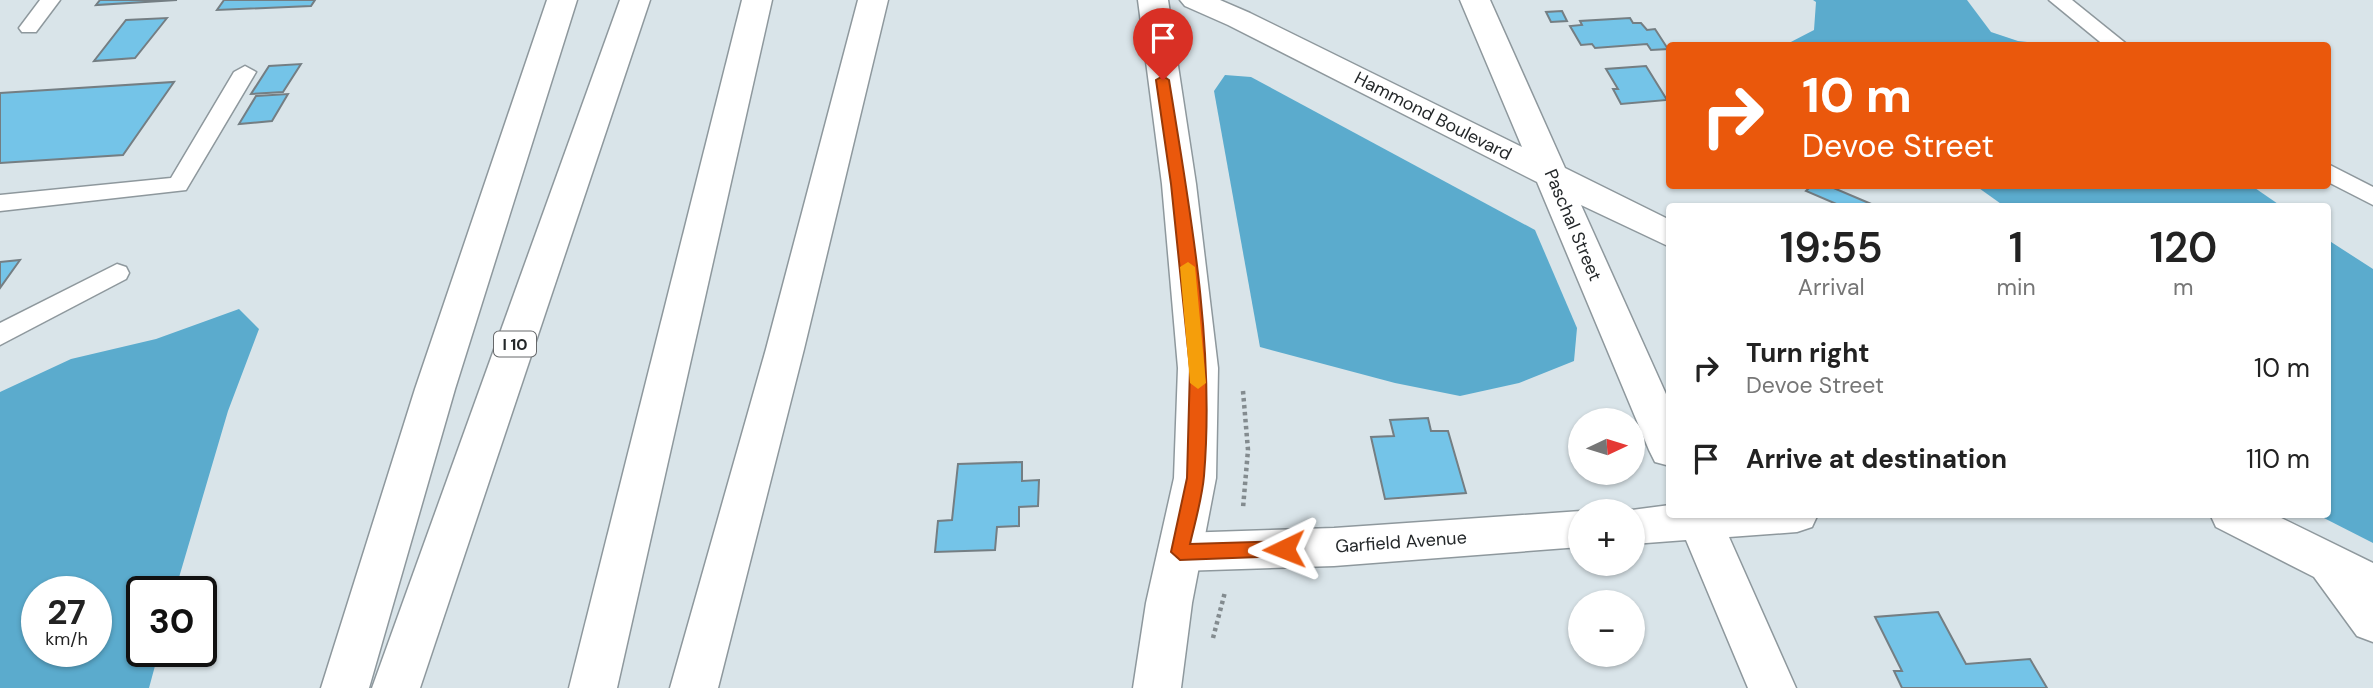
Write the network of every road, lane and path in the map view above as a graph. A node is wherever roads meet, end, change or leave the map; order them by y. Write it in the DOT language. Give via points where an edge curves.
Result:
graph roads {
  1 [pos="50,0"];
  2 [pos="562,0"];
  3 [pos="635,0"];
  4 [pos="757,0"];
  5 [pos="873,0"];
  6 [pos="1153,0"];
  7 [pos="1195,0"];
  8 [pos="1475,0"];
  9 [pos="2059,0"];
  10 [pos="29,28"];
  11 [pos="2114,42"];
  12 [pos="246,72"];
  13 [pos="2331,174"];
  14 [pos="1551,176"];
  15 [pos="2373,197"];
  16 [pos="0,202"];
  17 [pos="1666,233"];
  18 [pos="117,273"];
  19 [pos="0,335"];
  20 [pos="1666,441"];
  21 [pos="1699,518"];
  22 [pos="2239,518"];
  23 [pos="1645,525"];
  24 [pos="1568,530"];
  25 [pos="1180,552"];
  26 [pos="2327,562"];
  27 [pos="2373,585"];
  28 [pos="2373,622"];
  29 [pos="345,688"];
  30 [pos="396,688"];
  31 [pos="593,688"];
  32 [pos="694,688"];
  33 [pos="1157,688"];
  34 [pos="1772,688"];
  1 -- 10 [label="lane"];
  2 -- 29 [label="main road" via="435,389"];
  3 -- 30 [label="main road, I 10"];
  4 -- 31 [label="main road"];
  5 -- 32 [label="main road"];
  6 -- 25 [label="main road" via="1198,368 1195,478"];
  7 -- 14 [label="main road, Hammond Boulevard"];
  8 -- 14 [label="main road, Paschal Street"];
  9 -- 11 [label="lane"];
  12 -- 16 [label="lane" via="178,185"];
  13 -- 15 [label="lane"];
  14 -- 17 [label="main road, Hammond Boulevard"];
  14 -- 20 [label="main road, Paschal Street"];
  18 -- 19 [label="lane"];
  21 -- 23 [label="main road"];
  21 -- 34 [label="main road"];
  22 -- 26 [label="main road"];
  24 -- 25 [label="main road, Garfield Avenue" via="1334,547"];
  25 -- 33 [label="main road"];
  26 -- 27 [label="main road"];
  26 -- 28 [label="main road"];
}
